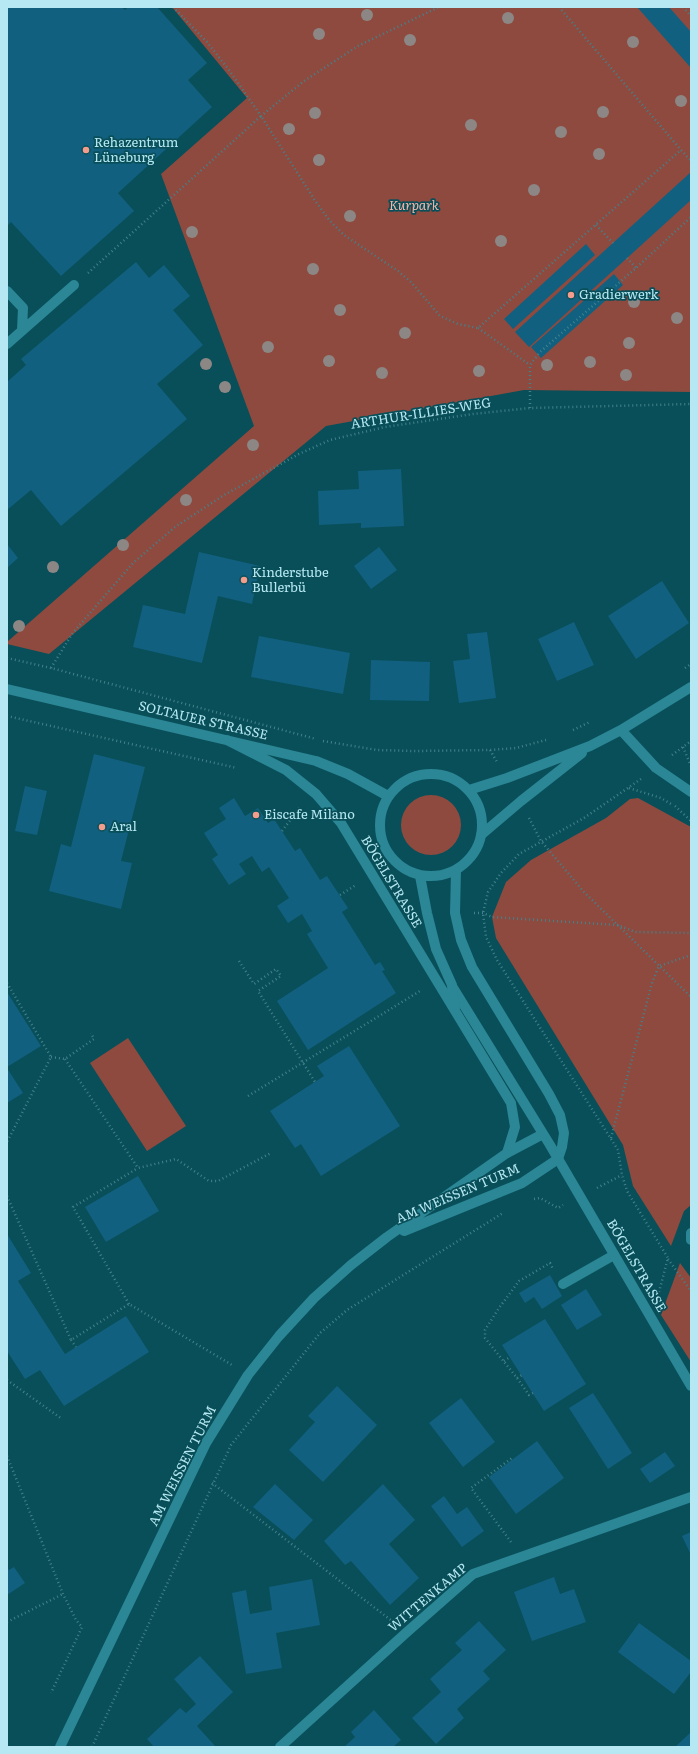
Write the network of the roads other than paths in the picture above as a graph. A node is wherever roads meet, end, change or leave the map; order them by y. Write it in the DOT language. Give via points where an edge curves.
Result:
graph roads {
  1 [pos="74,285"];
  2 [pos="7,291"];
  3 [pos="22,330"];
  4 [pos="7,344"];
  5 [pos="691,687"];
  6 [pos="7,690"];
  7 [pos="621,730"];
  8 [pos="227,740"];
  9 [pos="590,746"];
  10 [pos="469,790"];
  11 [pos="691,792"];
  12 [pos="388,796"];
  13 [pos="482,835"];
  14 [pos="456,870"];
  15 [pos="420,876"];
  16 [pos="452,985"];
  17 [pos="456,1014"];
  18 [pos="543,1134"];
  19 [pos="506,1153"];
  20 [pos="558,1159"];
  21 [pos="691,1234"];
  22 [pos="387,1237"];
  23 [pos="691,1240"];
  24 [pos="614,1255"];
  25 [pos="563,1284"];
  26 [pos="690,1380"];
  27 [pos="691,1497"];
  28 [pos="60,1747"];
  29 [pos="280,1747"];
  1 -- 3 [label="main road"];
  2 -- 3 [label="main road" via="23,308"];
  3 -- 4 [label="main road"];
  5 -- 7 [label="main road"];
  6 -- 8 [label="main road, SOLTAUER STRASSE"];
  7 -- 9 [label="main road"];
  7 -- 11 [label="main road" via="656,768"];
  8 -- 12 [label="main road, SOLTAUER STRASSE" via="316,761 348,774"];
  8 -- 17 [label="main road, BÖGELSTRASSE" via="286,770 321,800 341,823"];
  9 -- 10 [label="main road" via="508,778"];
  9 -- 13 [label="main road"];
  10 -- 12 [label="main road" via="450,776 426,773 404,780"];
  10 -- 13 [label="main road" via="480,811"];
  12 -- 15 [label="main road" via="379,819 383,844 398,865"];
  13 -- 14 [label="main road" via="472,856"];
  14 -- 15 [label="main road" via="438,876"];
  14 -- 20 [label="main road" via="455,913 461,940 472,967 560,1116 564,1133"];
  15 -- 16 [label="main road, BÖGELSTRASSE" via="436,949"];
  16 -- 17 [label="main road, BÖGELSTRASSE"];
  16 -- 18 [label="main road, BÖGELSTRASSE"];
  17 -- 19 [label="main road, BÖGELSTRASSE" via="511,1103 515,1127"];
  18 -- 19 [label="main road, AM WEISSEN TURM"];
  18 -- 20 [label="main road, BÖGELSTRASSE"];
  19 -- 22 [label="main road, AM WEISSEN TURM"];
  20 -- 22 [label="main road, AM WEISSEN TURM" via="522,1183"];
  20 -- 24 [label="main road, BÖGELSTRASSE"];
  21 -- 23 [label="main road"];
  22 -- 28 [label="main road, AM WEISSEN TURM" via="314,1298 248,1375 206,1443"];
  24 -- 25 [label="main road"];
  24 -- 26 [label="main road, BÖGELSTRASSE"];
  27 -- 29 [label="main road, WITTENKAMP" via="473,1574"];
}
